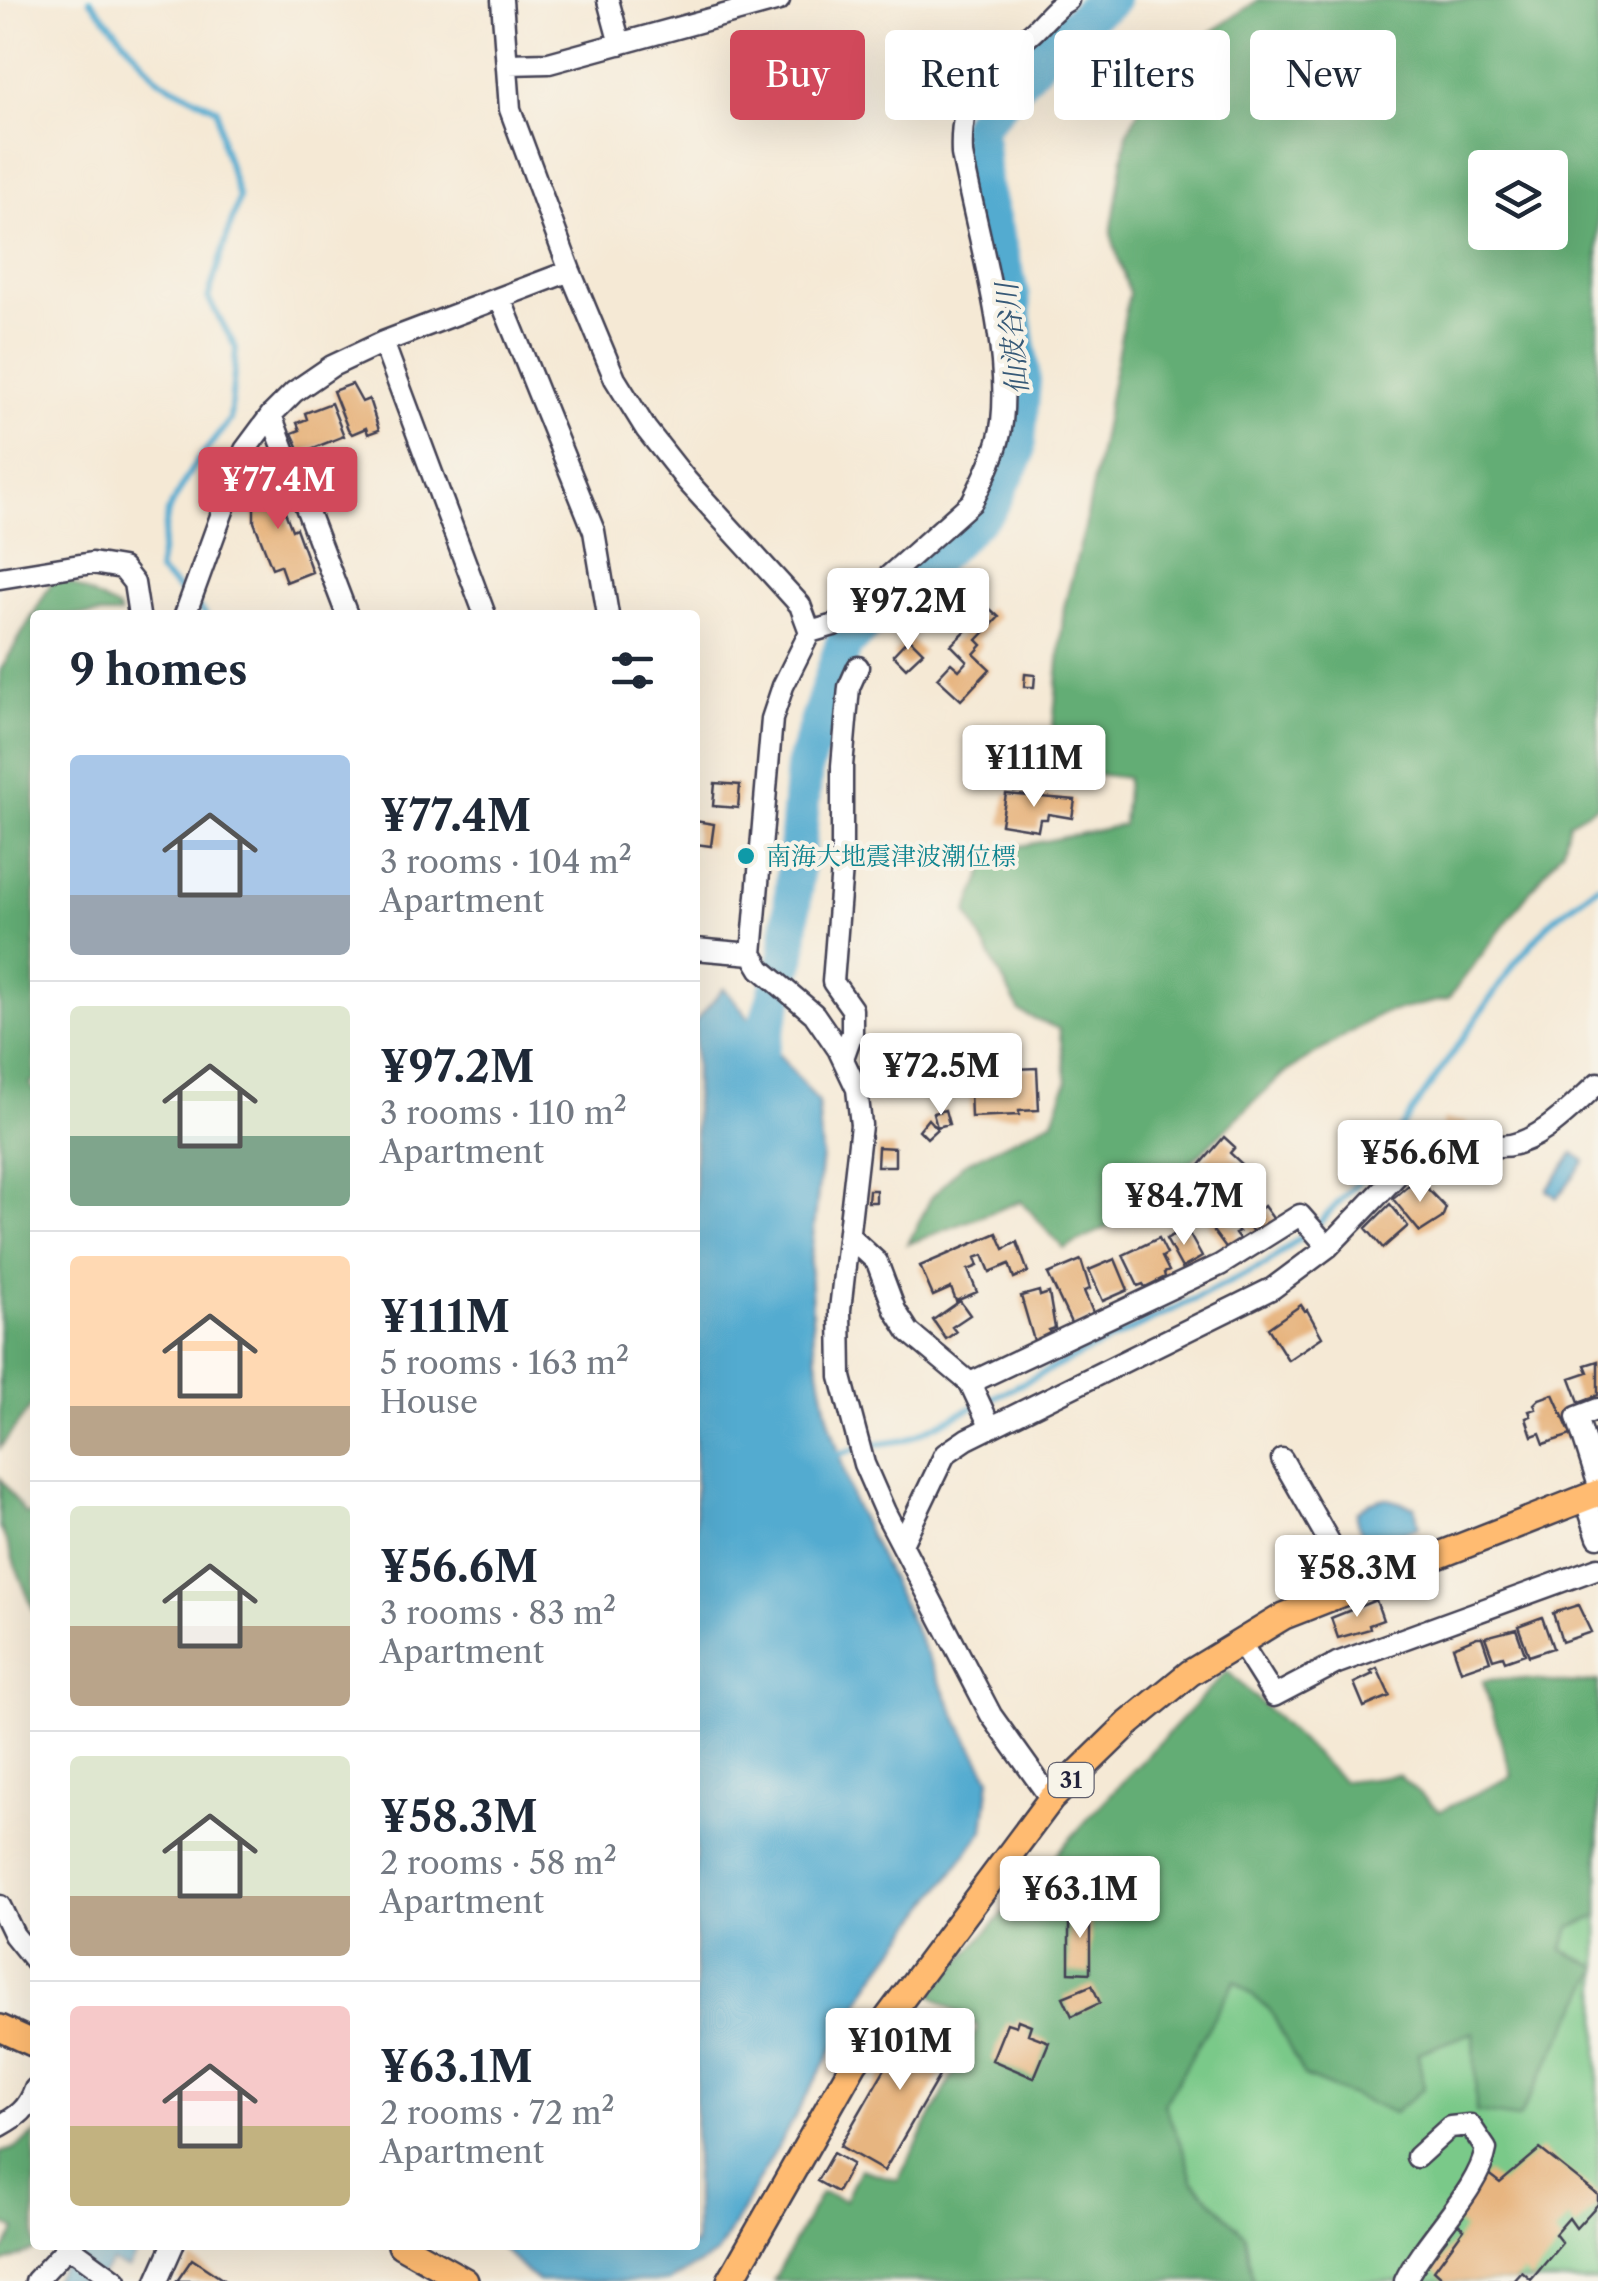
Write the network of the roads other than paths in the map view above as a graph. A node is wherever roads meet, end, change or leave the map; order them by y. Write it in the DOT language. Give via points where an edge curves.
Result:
graph roads {
  1 [pos="502,0"];
  2 [pos="608,0"];
  3 [pos="779,0"];
  4 [pos="1068,0"];
  5 [pos="620,44"];
  6 [pos="507,64"];
  7 [pos="570,272"];
  8 [pos="500,298"];
  9 [pos="383,342"];
  10 [pos="271,415"];
  11 [pos="0,578"];
  12 [pos="138,610"];
  13 [pos="187,610"];
  14 [pos="345,610"];
  15 [pos="483,610"];
  16 [pos="607,610"];
  17 [pos="810,632"];
  18 [pos="858,667"];
  19 [pos="700,950"];
  20 [pos="756,961"];
  21 [pos="840,1054"];
  22 [pos="1598,1083"];
  23 [pos="849,1236"];
  24 [pos="1324,1243"];
  25 [pos="972,1388"];
  26 [pos="1598,1410"];
  27 [pos="988,1421"];
  28 [pos="1282,1459"];
  29 [pos="1594,1492"];
  30 [pos="1598,1538"];
  31 [pos="902,1544"];
  32 [pos="1598,1568"];
  33 [pos="1355,1587"];
  34 [pos="1240,1642"];
  35 [pos="1051,1800"];
  36 [pos="0,1906"];
  37 [pos="30,1956"];
  38 [pos="0,2028"];
  39 [pos="30,2042"];
  40 [pos="30,2102"];
  41 [pos="0,2126"];
  42 [pos="1417,2157"];
  43 [pos="70,2250"];
  44 [pos="73,2250"];
  45 [pos="171,2250"];
  46 [pos="410,2250"];
  47 [pos="111,2278"];
  48 [pos="36,2281"];
  49 [pos="157,2281"];
  50 [pos="465,2281"];
  51 [pos="713,2281"];
  52 [pos="728,2281"];
  53 [pos="1405,2281"];
  1 -- 6 [label="street"];
  2 -- 5 [label="street"];
  3 -- 5 [label="street"];
  4 -- 17 [label="street" via="998,59 967,100 961,124 1004,366 1002,426 984,479 972,502 834,625"];
  5 -- 6 [label="street" via="549,63"];
  6 -- 7 [label="street" via="510,109"];
  7 -- 8 [label="street"];
  7 -- 17 [label="street" via="615,378 646,429 800,605"];
  8 -- 9 [label="street"];
  8 -- 16 [label="street" via="594,531"];
  9 -- 10 [label="street" via="332,366"];
  9 -- 15 [label="street"];
  10 -- 13 [label="street" via="245,450"];
  10 -- 14 [label="street"];
  11 -- 12 [label="street" via="92,563 122,568 134,583"];
  17 -- 20 [label="street" via="772,719"];
  18 -- 21 [label="street" via="842,766 832,982 852,1010 852,1032"];
  19 -- 20 [label="street"];
  20 -- 21 [label="street" via="814,1014"];
  21 -- 23 [label="street" via="856,1089 861,1125"];
  22 -- 24 [label="street" via="1520,1144 1419,1142 1398,1173"];
  23 -- 25 [label="street" via="877,1262 908,1332"];
  23 -- 31 [label="street" via="841,1377 850,1423"];
  24 -- 25 [label="street" via="1300,1215 1220,1265"];
  24 -- 27 [label="street" via="1249,1302"];
  25 -- 27 [label="street"];
  26 -- 29 [label="street" via="1577,1417"];
  27 -- 31 [label="street" via="945,1454"];
  28 -- 33 [label="street"];
  29 -- 30 [label="street"];
  29 -- 33 [label="main road, 31"];
  31 -- 35 [label="street" via="991,1716"];
  32 -- 34 [label="street" via="1337,1663 1274,1696"];
  33 -- 34 [label="main road, 31"];
  34 -- 35 [label="main road, 31" via="1130,1723"];
  35 -- 52 [label="main road, 31" via="854,2063"];
  36 -- 37 [label="street"];
  38 -- 39 [label="main road"];
  40 -- 41 [label="street"];
  42 -- 53 [label="street" via="1450,2127 1470,2125 1486,2149 1482,2167"];
  43 -- 48 [label="street"];
  44 -- 47 [label="street"];
  45 -- 49 [label="street"];
  46 -- 50 [label="main road"];
  51 -- 52 [label="street"];
}
